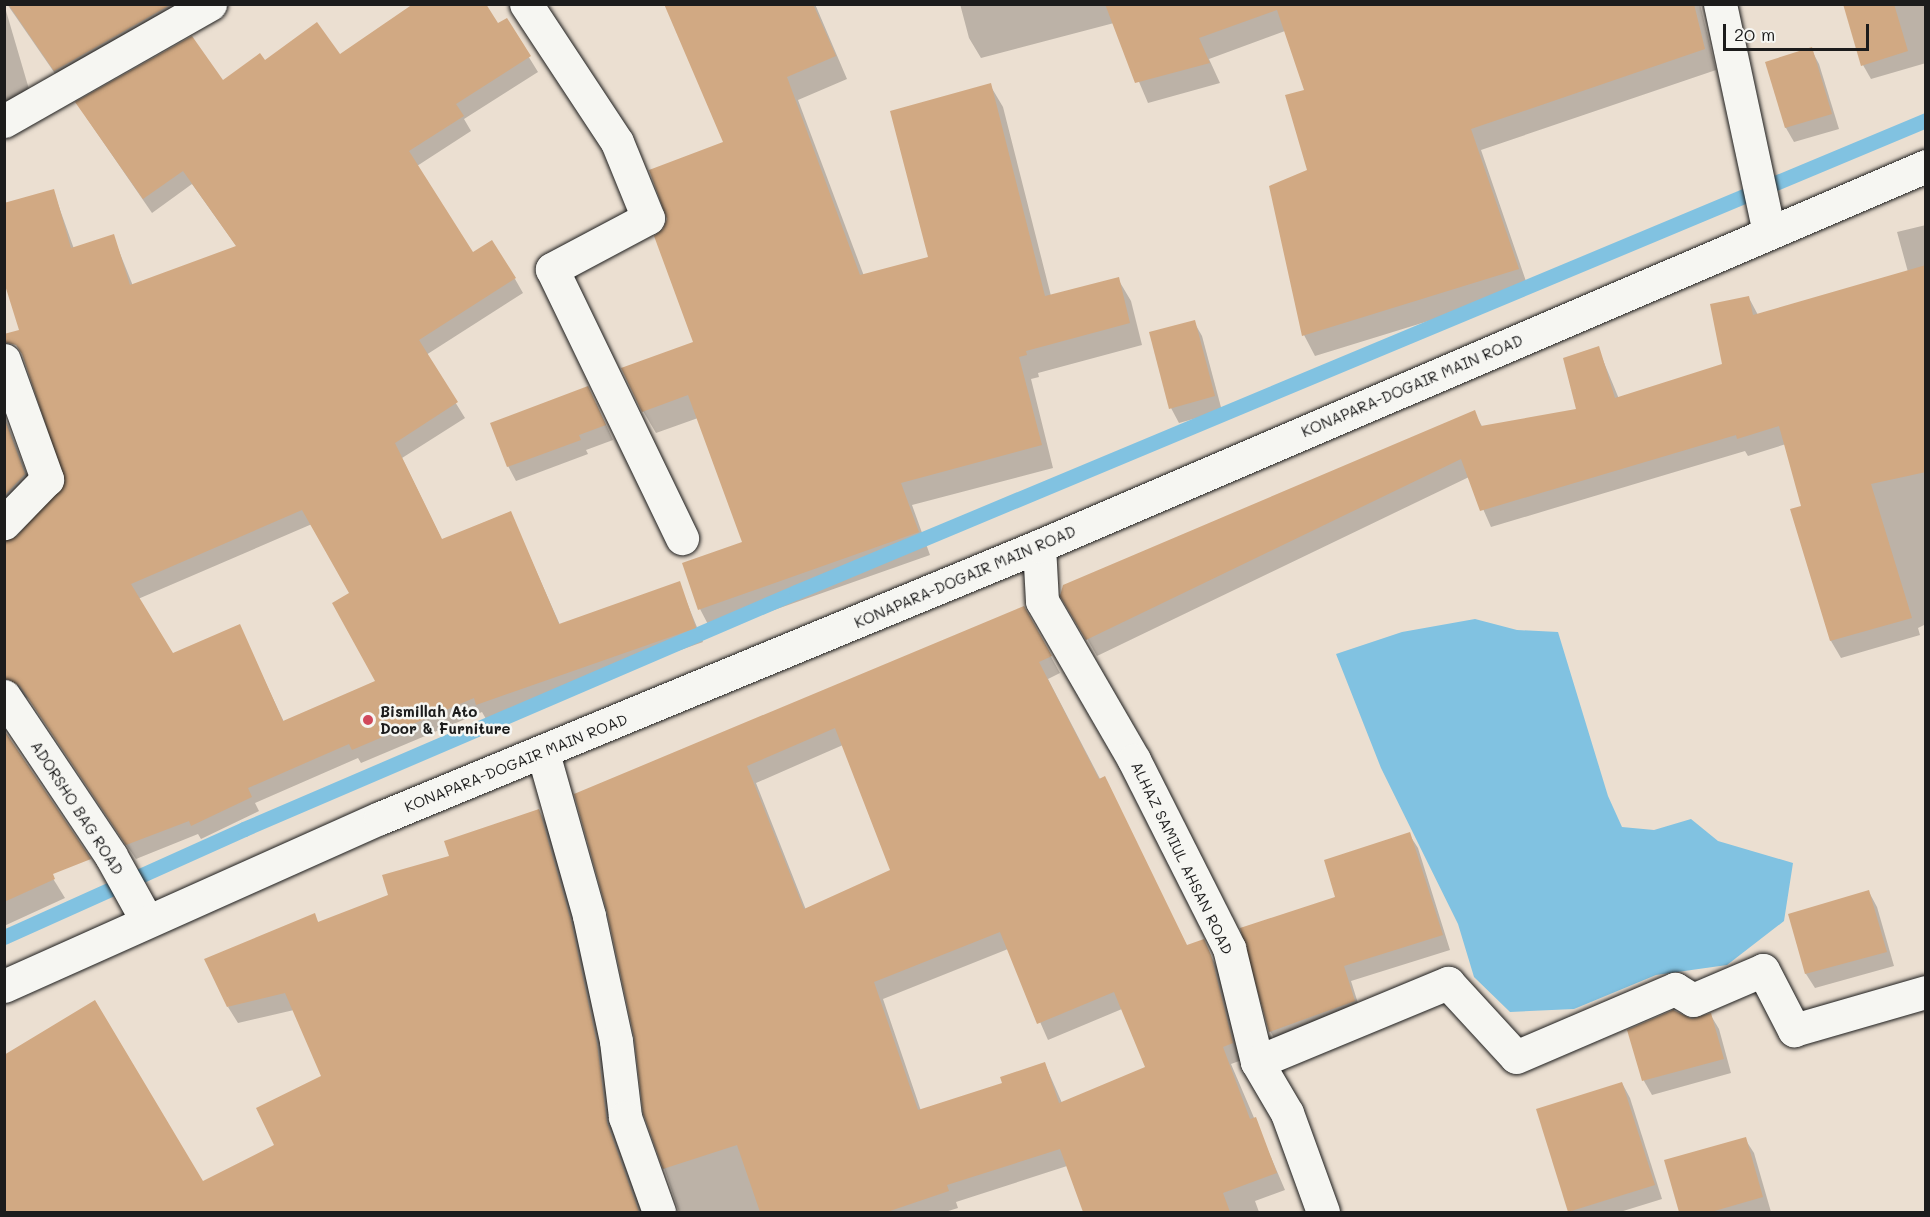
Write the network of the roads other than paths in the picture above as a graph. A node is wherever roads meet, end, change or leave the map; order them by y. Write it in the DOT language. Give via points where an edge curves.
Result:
graph roads {
  1 [pos="210,4"];
  2 [pos="526,4"];
  3 [pos="1720,4"];
  4 [pos="4,121"];
  5 [pos="1926,166"];
  6 [pos="1769,232"];
  7 [pos="4,360"];
  8 [pos="4,523"];
  9 [pos="682,538"];
  10 [pos="1039,546"];
  11 [pos="4,696"];
  12 [pos="543,753"];
  13 [pos="142,910"];
  14 [pos="4,986"];
  15 [pos="1926,992"];
  16 [pos="1257,1062"];
  17 [pos="659,1212"];
  18 [pos="1323,1212"];
  1 -- 4 [label="street"];
  2 -- 9 [label="street" via="618,142 648,218 552,269"];
  3 -- 6 [label="street"];
  5 -- 6 [label="street, KONAPARA-DOGAIR MAIN ROAD"];
  6 -- 10 [label="street, KONAPARA-DOGAIR MAIN ROAD"];
  7 -- 8 [label="street" via="47,479"];
  10 -- 12 [label="street, KONAPARA-DOGAIR MAIN ROAD"];
  10 -- 16 [label="street, ALHAZ SAMIUL AHSAN ROAD" via="1042,601 1134,760 1229,948"];
  11 -- 13 [label="street, ADORSHO BAG ROAD" via="111,856"];
  12 -- 13 [label="street, KONAPARA-DOGAIR MAIN ROAD"];
  12 -- 17 [label="street" via="589,916 616,1041 625,1117"];
  13 -- 14 [label="street, KONAPARA-DOGAIR MAIN ROAD"];
  15 -- 16 [label="street" via="1794,1030 1764,970 1693,1000 1674,990 1516,1057 1448,983"];
  16 -- 18 [label="street, ALHAZ SAMIUL AHSAN ROAD" via="1287,1113"];
}
